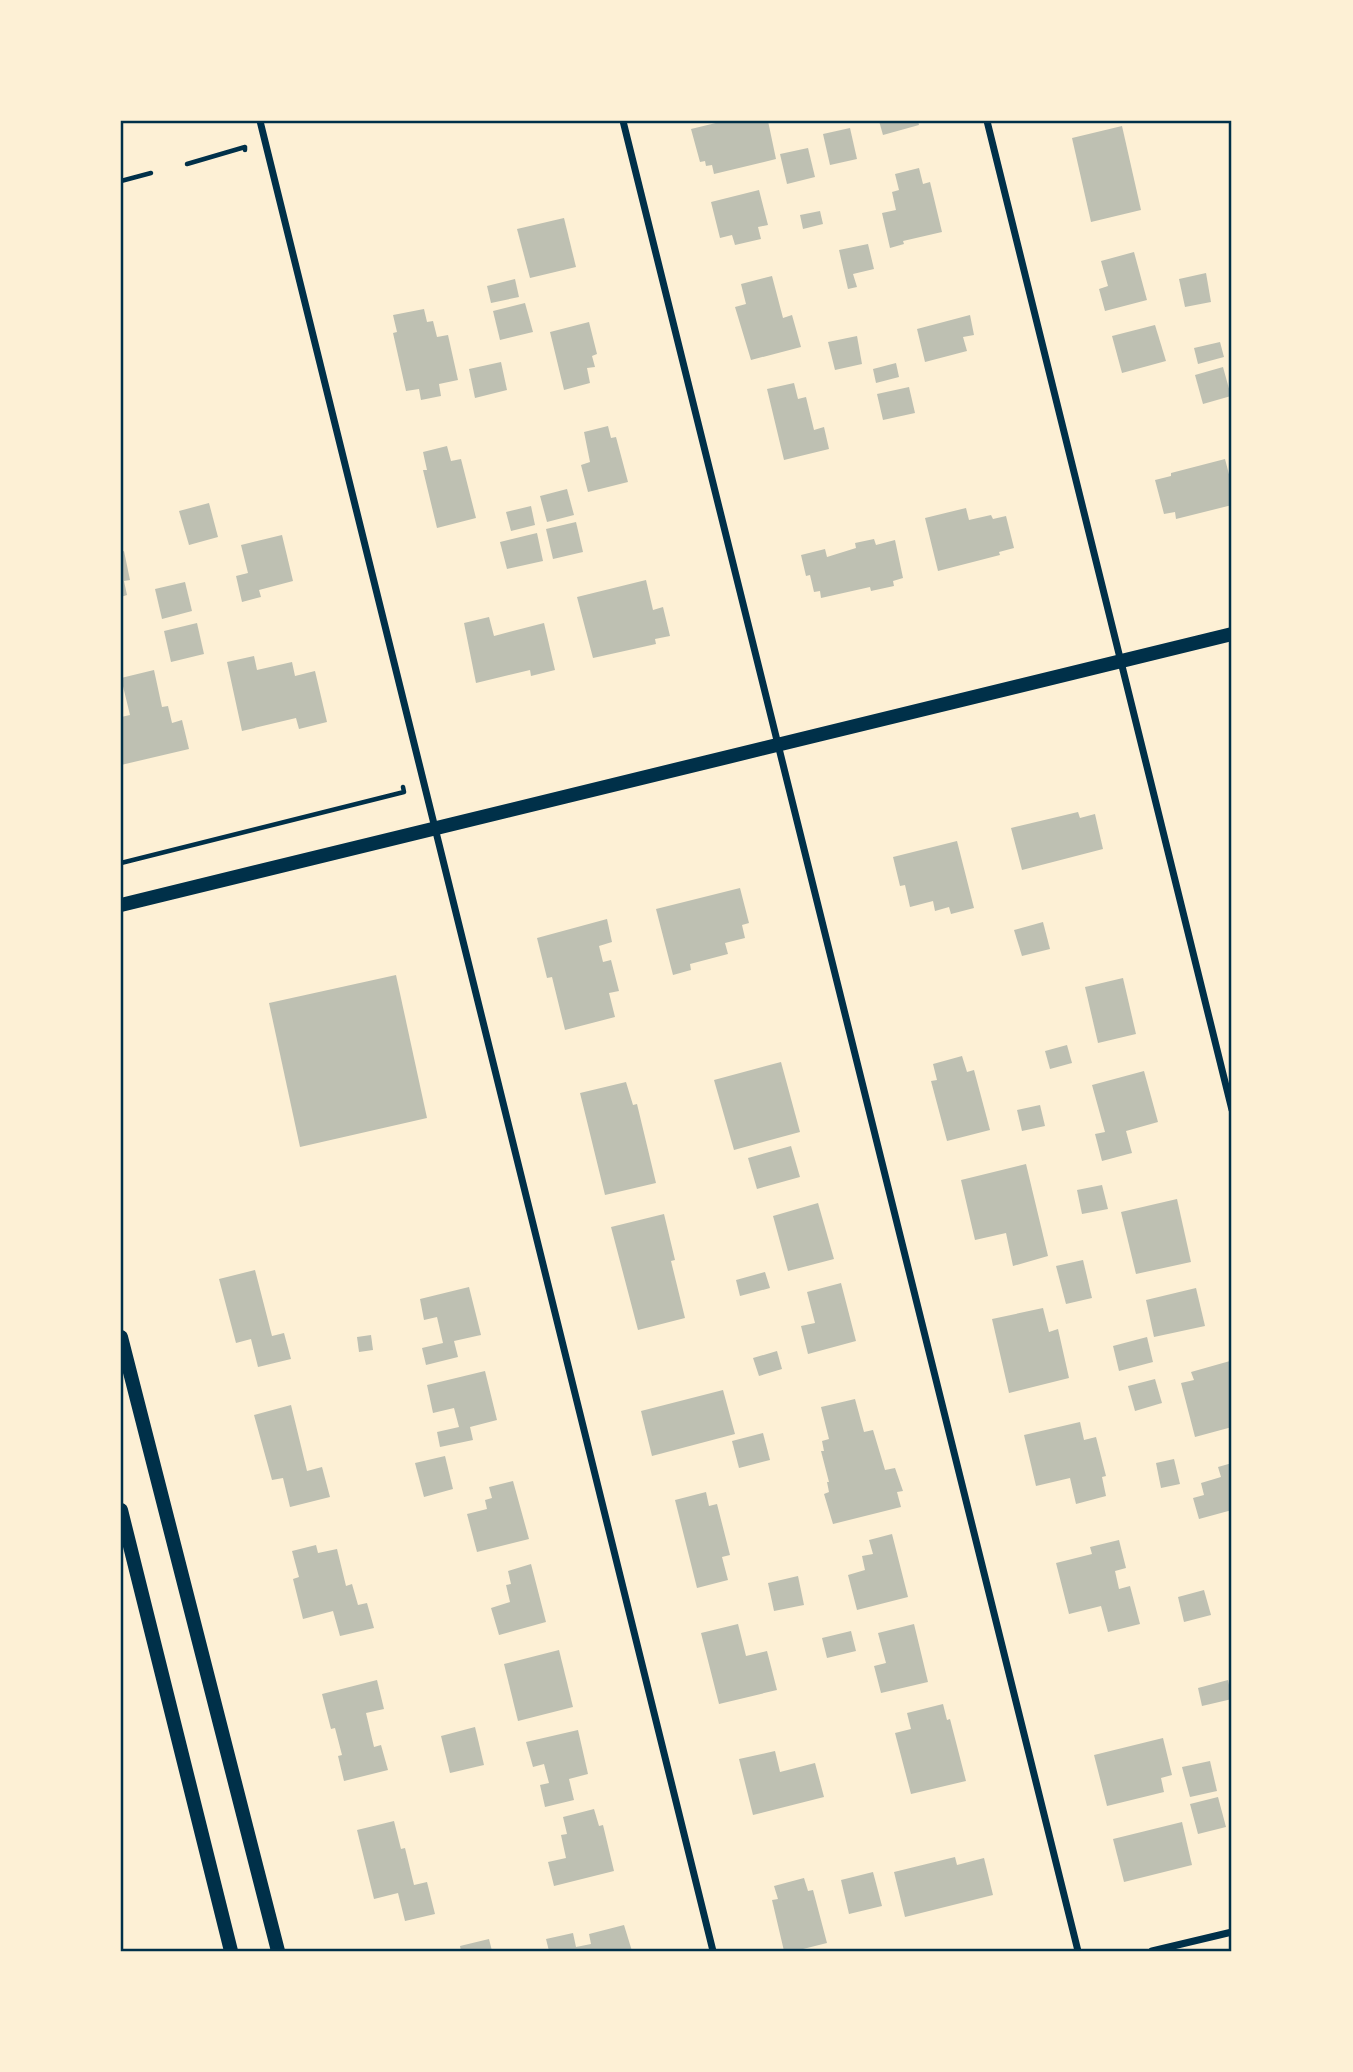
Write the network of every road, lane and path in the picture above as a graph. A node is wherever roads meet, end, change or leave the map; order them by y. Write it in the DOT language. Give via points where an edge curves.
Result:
graph roads {
  1 [pos="260,121"];
  2 [pos="623,121"];
  3 [pos="987,121"];
  4 [pos="248,160"];
  5 [pos="187,164"];
  6 [pos="151,173"];
  7 [pos="121,181"];
  8 [pos="1232,634"];
  9 [pos="1120,662"];
  10 [pos="777,745"];
  11 [pos="401,779"];
  12 [pos="434,829"];
  13 [pos="121,863"];
  14 [pos="121,905"];
  15 [pos="1232,1110"];
  16 [pos="121,1336"];
  17 [pos="121,1510"];
  18 [pos="1232,1932"];
  19 [pos="231,1951"];
  20 [pos="278,1951"];
  21 [pos="713,1951"];
  22 [pos="1078,1951"];
  23 [pos="1152,1951"];
  1 -- 12 [label="street"];
  2 -- 10 [label="street"];
  3 -- 9 [label="street"];
  4 -- 5 [label="path" via="245,147"];
  6 -- 7 [label="path"];
  8 -- 9 [label="main road"];
  9 -- 10 [label="main road"];
  9 -- 15 [label="street"];
  10 -- 12 [label="main road"];
  10 -- 22 [label="street"];
  11 -- 13 [label="path" via="404,792"];
  12 -- 14 [label="main road"];
  12 -- 21 [label="street"];
  16 -- 20 [label="main road"];
  17 -- 19 [label="main road"];
  18 -- 23 [label="street"];
}
